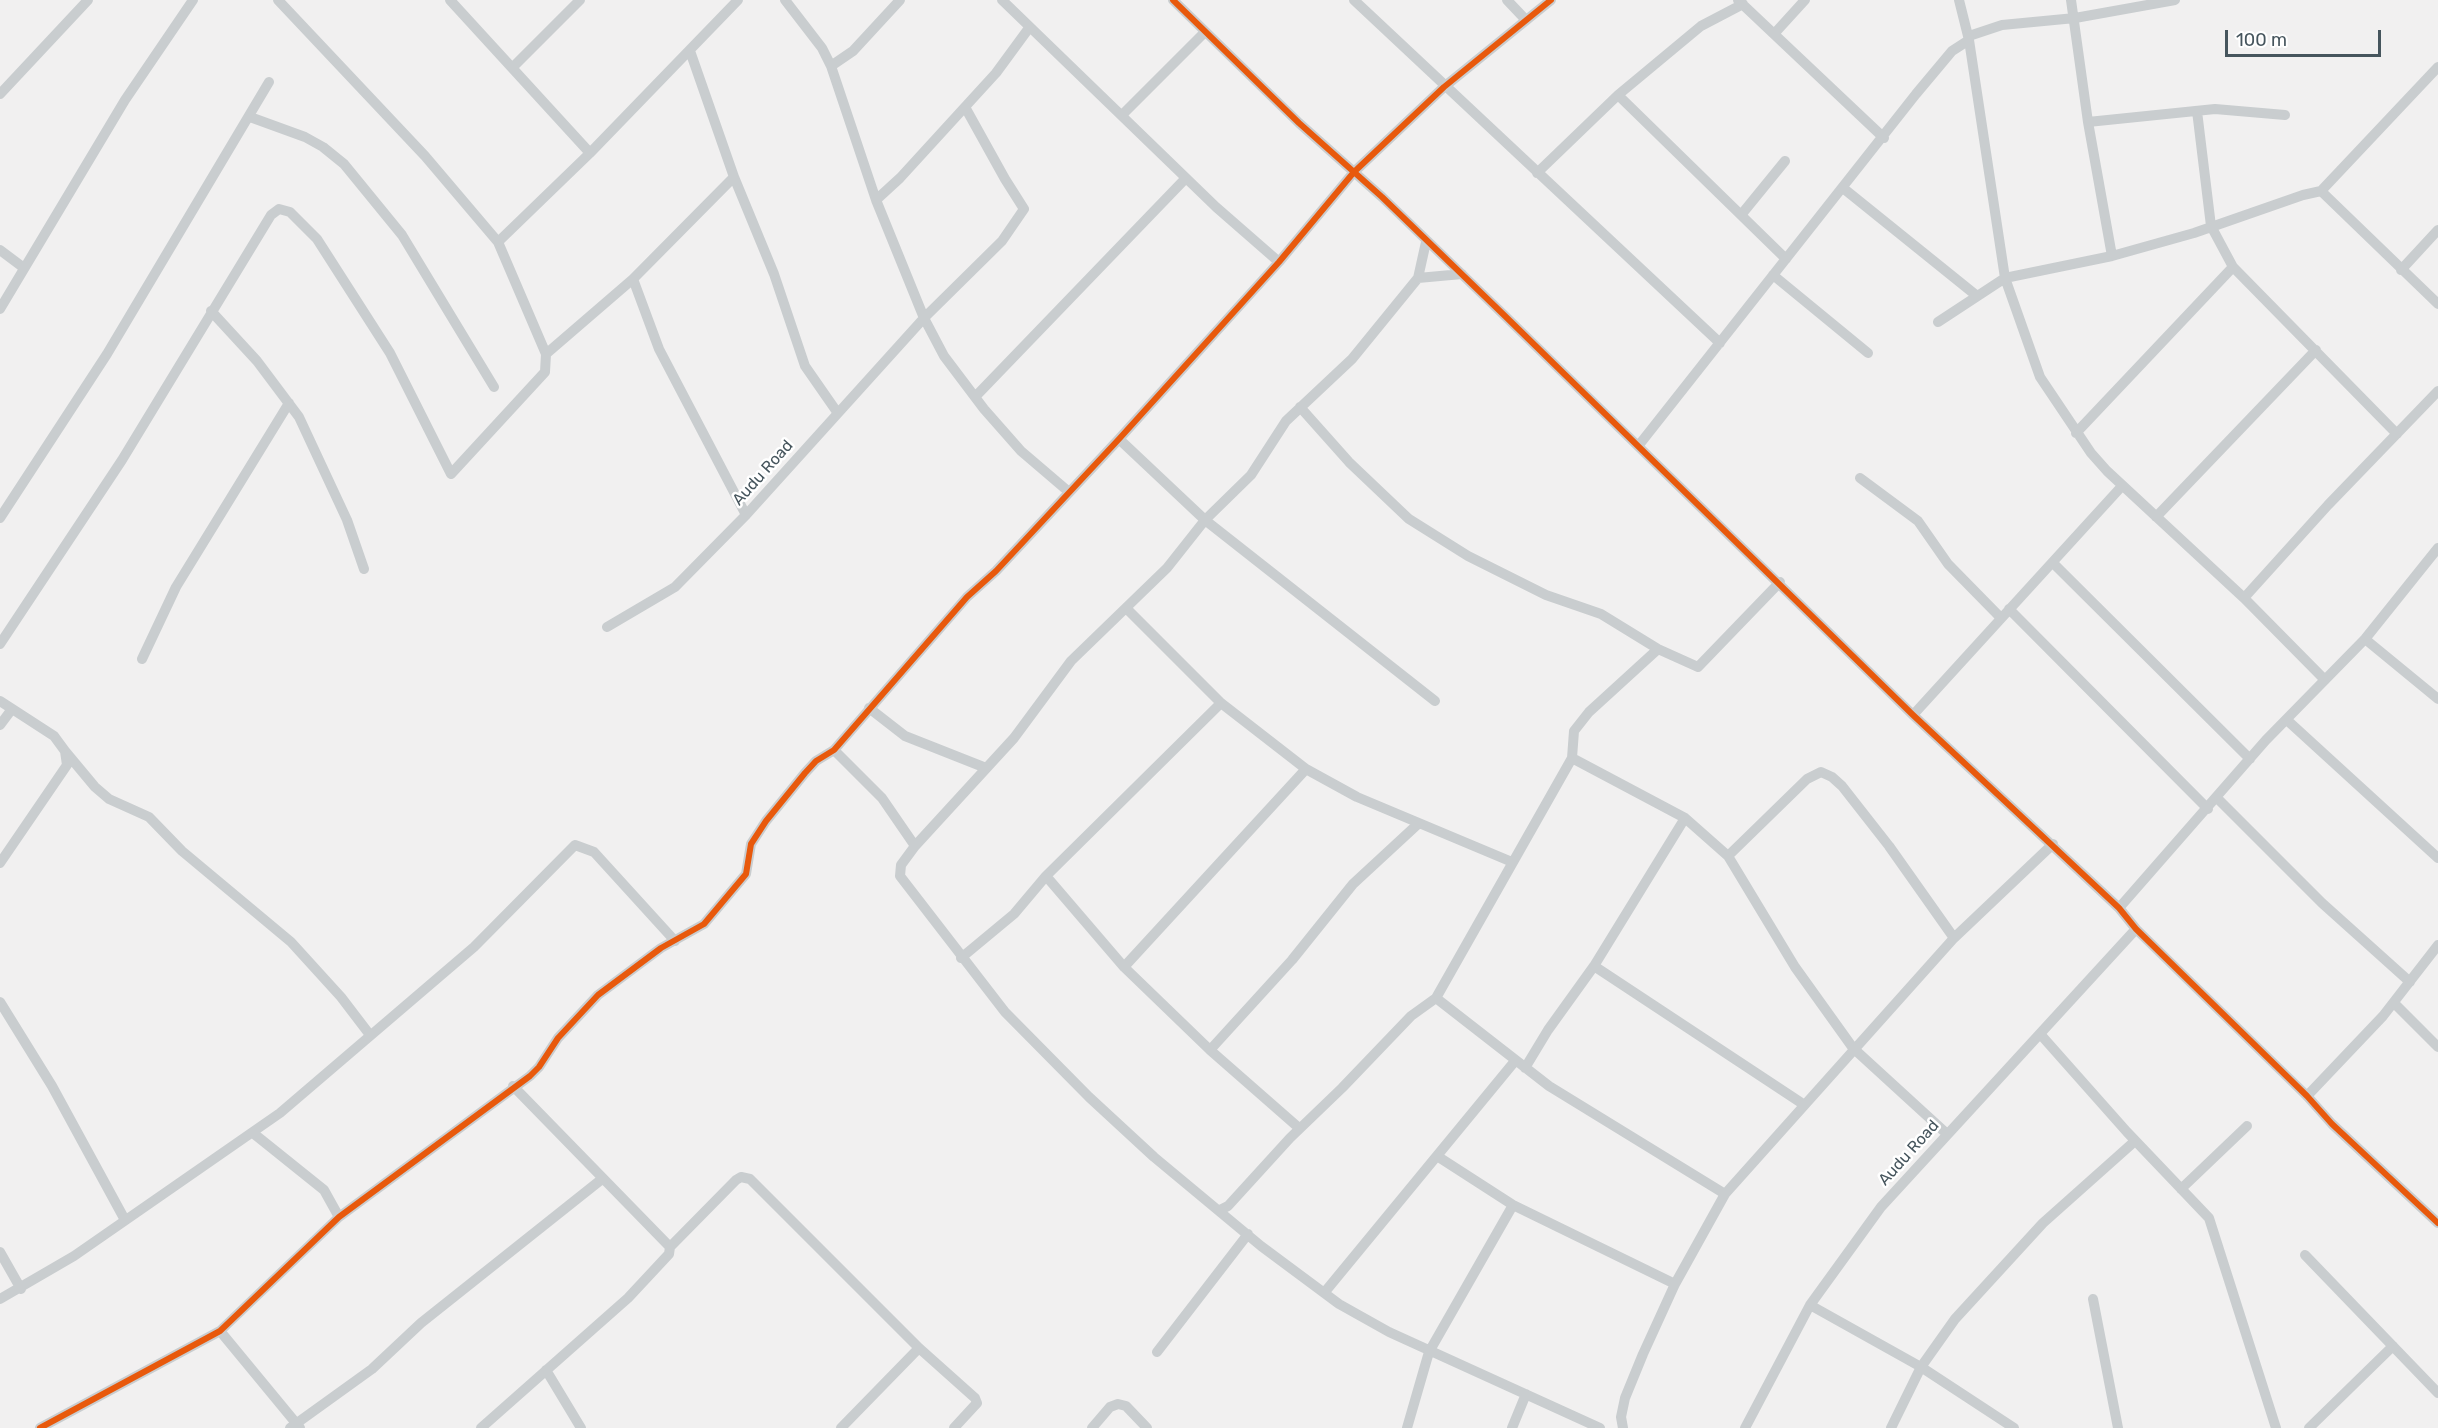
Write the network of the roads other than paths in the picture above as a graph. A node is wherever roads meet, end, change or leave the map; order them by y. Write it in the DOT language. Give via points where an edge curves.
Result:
graph roads {
  1 [pos="88,0"];
  2 [pos="193,0"];
  3 [pos="278,0"];
  4 [pos="450,0"];
  5 [pos="580,0"];
  6 [pos="738,0"];
  7 [pos="786,0"];
  8 [pos="900,0"];
  9 [pos="1002,0"];
  10 [pos="1173,0"];
  11 [pos="1354,0"];
  12 [pos="1507,0"];
  13 [pos="1551,0"];
  14 [pos="1805,0"];
  15 [pos="1959,0"];
  16 [pos="2071,0"];
  17 [pos="2175,0"];
  18 [pos="1740,2"];
  19 [pos="2075,18"];
  20 [pos="1525,19"];
  21 [pos="1029,28"];
  22 [pos="1205,32"];
  23 [pos="1774,34"];
  24 [pos="1969,40"];
  25 [pos="690,51"];
  26 [pos="831,66"];
  27 [pos="513,67"];
  28 [pos="2438,67"];
  29 [pos="269,82"];
  30 [pos="1444,87"];
  31 [pos="0,94"];
  32 [pos="1618,95"];
  33 [pos="965,107"];
  34 [pos="2198,111"];
  35 [pos="1122,115"];
  36 [pos="2285,115"];
  37 [pos="249,117"];
  38 [pos="2088,122"];
  39 [pos="1884,138"];
  40 [pos="590,153"];
  41 [pos="1785,161"];
  42 [pos="1354,172"];
  43 [pos="1537,173"];
  44 [pos="734,177"];
  45 [pos="1186,178"];
  46 [pos="1843,188"];
  47 [pos="2321,191"];
  48 [pos="876,200"];
  49 [pos="1741,215"];
  50 [pos="2211,226"];
  51 [pos="2438,230"];
  52 [pos="498,242"];
  53 [pos="1426,242"];
  54 [pos="0,250"];
  55 [pos="2112,256"];
  56 [pos="1786,260"];
  57 [pos="1279,262"];
  58 [pos="2234,267"];
  59 [pos="24,268"];
  60 [pos="2401,270"];
  61 [pos="1462,274"];
  62 [pos="1773,275"];
  63 [pos="1418,278"];
  64 [pos="2005,278"];
  65 [pos="633,279"];
  66 [pos="1977,296"];
  67 [pos="2438,304"];
  68 [pos="0,309"];
  69 [pos="211,311"];
  70 [pos="924,318"];
  71 [pos="1938,322"];
  72 [pos="1720,343"];
  73 [pos="2316,350"];
  74 [pos="1868,353"];
  75 [pos="546,354"];
  76 [pos="494,387"];
  77 [pos="2438,391"];
  78 [pos="975,397"];
  79 [pos="289,403"];
  80 [pos="1300,407"];
  81 [pos="837,412"];
  82 [pos="2076,433"];
  83 [pos="2397,434"];
  84 [pos="1119,439"];
  85 [pos="1639,445"];
  86 [pos="1860,478"];
  87 [pos="2122,486"];
  88 [pos="1069,492"];
  89 [pos="746,514"];
  90 [pos="2156,517"];
  91 [pos="0,518"];
  92 [pos="1205,520"];
  93 [pos="2438,548"];
  94 [pos="2053,563"];
  95 [pos="364,569"];
  96 [pos="1780,582"];
  97 [pos="2244,598"];
  98 [pos="1127,609"];
  99 [pos="2008,609"];
  100 [pos="2000,617"];
  101 [pos="607,627"];
  102 [pos="2365,639"];
  103 [pos="0,644"];
  104 [pos="1658,649"];
  105 [pos="142,658"];
  106 [pos="2325,680"];
  107 [pos="2438,699"];
  108 [pos="0,701"];
  109 [pos="1435,701"];
  110 [pos="1221,703"];
  111 [pos="869,708"];
  112 [pos="12,709"];
  113 [pos="1913,715"];
  114 [pos="2288,721"];
  115 [pos="0,725"];
  116 [pos="834,750"];
  117 [pos="65,751"];
  118 [pos="1572,758"];
  119 [pos="2250,759"];
  120 [pos="986,768"];
  121 [pos="1306,769"];
  122 [pos="2217,798"];
  123 [pos="2208,809"];
  124 [pos="1685,818"];
  125 [pos="1419,823"];
  126 [pos="2053,844"];
  127 [pos="915,846"];
  128 [pos="1728,856"];
  129 [pos="2438,858"];
  130 [pos="1512,862"];
  131 [pos="0,863"];
  132 [pos="1046,876"];
  133 [pos="2119,908"];
  134 [pos="2136,928"];
  135 [pos="1954,938"];
  136 [pos="675,941"];
  137 [pos="2438,945"];
  138 [pos="961,958"];
  139 [pos="1594,966"];
  140 [pos="1124,968"];
  141 [pos="2410,982"];
  142 [pos="1436,998"];
  143 [pos="0,1002"];
  144 [pos="2394,1003"];
  145 [pos="370,1035"];
  146 [pos="2040,1035"];
  147 [pos="2438,1047"];
  148 [pos="1853,1048"];
  149 [pos="1210,1050"];
  150 [pos="1515,1061"];
  151 [pos="1525,1068"];
  152 [pos="513,1086"];
  153 [pos="2307,1096"];
  154 [pos="1803,1104"];
  155 [pos="2247,1126"];
  156 [pos="1299,1128"];
  157 [pos="252,1133"];
  158 [pos="1947,1134"];
  159 [pos="2136,1141"];
  160 [pos="1437,1156"];
  161 [pos="602,1179"];
  162 [pos="2181,1189"];
  163 [pos="1725,1194"];
  164 [pos="1513,1205"];
  165 [pos="1220,1210"];
  166 [pos="339,1217"];
  167 [pos="125,1220"];
  168 [pos="2438,1223"];
  169 [pos="1248,1234"];
  170 [pos="670,1247"];
  171 [pos="0,1252"];
  172 [pos="2305,1255"];
  173 [pos="1676,1284"];
  174 [pos="21,1289"];
  175 [pos="1324,1293"];
  176 [pos="0,1299"];
  177 [pos="2093,1299"];
  178 [pos="1810,1305"];
  179 [pos="220,1331"];
  180 [pos="2393,1346"];
  181 [pos="919,1348"];
  182 [pos="1157,1352"];
  183 [pos="1429,1352"];
  184 [pos="1921,1367"];
  185 [pos="546,1370"];
  186 [pos="2438,1393"];
  187 [pos="1526,1394"];
  188 [pos="295,1426"];
  189 [pos="40,1428"];
  190 [pos="481,1428"];
  191 [pos="581,1428"];
  192 [pos="841,1428"];
  193 [pos="954,1428"];
  194 [pos="1092,1428"];
  195 [pos="1147,1428"];
  196 [pos="1407,1428"];
  197 [pos="1512,1428"];
  198 [pos="1600,1428"];
  199 [pos="1623,1428"];
  200 [pos="1745,1428"];
  201 [pos="1891,1428"];
  202 [pos="2014,1428"];
  203 [pos="2118,1428"];
  204 [pos="2276,1428"];
  205 [pos="2309,1428"];
  1 -- 31 [label="street"];
  2 -- 59 [label="street" via="125,100"];
  3 -- 52 [label="street" via="425,156"];
  4 -- 27 [label="street"];
  5 -- 27 [label="street"];
  6 -- 25 [label="street"];
  7 -- 26 [label="street"];
  8 -- 26 [label="street" via="854,51"];
  9 -- 21 [label="street"];
  10 -- 22 [label="street"];
  11 -- 30 [label="street"];
  12 -- 20 [label="street"];
  13 -- 20 [label="street"];
  14 -- 23 [label="street"];
  15 -- 24 [label="street"];
  16 -- 19 [label="street"];
  17 -- 19 [label="street"];
  18 -- 23 [label="street"];
  18 -- 32 [label="street" via="1701,26"];
  19 -- 24 [label="street" via="2002,25 1969,36"];
  19 -- 38 [label="street"];
  20 -- 30 [label="street"];
  21 -- 33 [label="street"];
  21 -- 35 [label="street"];
  22 -- 35 [label="street"];
  22 -- 42 [label="street"];
  23 -- 39 [label="street"];
  24 -- 39 [label="street" via="1952,51"];
  24 -- 64 [label="street"];
  25 -- 40 [label="street"];
  25 -- 44 [label="street"];
  26 -- 48 [label="street"];
  27 -- 40 [label="street"];
  28 -- 47 [label="street"];
  29 -- 37 [label="street"];
  30 -- 42 [label="street"];
  30 -- 43 [label="street"];
  32 -- 43 [label="street"];
  32 -- 49 [label="street"];
  33 -- 48 [label="street"];
  33 -- 70 [label="street, Audu Road" via="1024,208 1002,241"];
  34 -- 36 [label="street"];
  34 -- 38 [label="street"];
  34 -- 50 [label="street"];
  35 -- 45 [label="street"];
  37 -- 76 [label="street" via="305,137 344,164 402,235"];
  37 -- 91 [label="street" via="106,354"];
  38 -- 55 [label="street"];
  39 -- 46 [label="street"];
  40 -- 52 [label="street"];
  41 -- 49 [label="street"];
  42 -- 53 [label="street"];
  42 -- 57 [label="street"];
  43 -- 72 [label="street"];
  44 -- 65 [label="street"];
  44 -- 81 [label="street" via="806,366"];
  45 -- 57 [label="street"];
  45 -- 78 [label="street"];
  46 -- 56 [label="street"];
  46 -- 66 [label="street"];
  47 -- 50 [label="street"];
  47 -- 60 [label="street"];
  48 -- 70 [label="street"];
  49 -- 56 [label="street"];
  50 -- 55 [label="street"];
  50 -- 58 [label="street"];
  51 -- 60 [label="street"];
  52 -- 75 [label="street"];
  53 -- 61 [label="street"];
  53 -- 63 [label="street"];
  54 -- 59 [label="street"];
  55 -- 64 [label="street"];
  56 -- 62 [label="street"];
  57 -- 84 [label="street"];
  58 -- 73 [label="street"];
  58 -- 82 [label="street"];
  59 -- 68 [label="street"];
  60 -- 67 [label="street"];
  61 -- 63 [label="street"];
  61 -- 85 [label="street"];
  62 -- 72 [label="street"];
  62 -- 74 [label="street"];
  63 -- 80 [label="street" via="1352,359"];
  64 -- 66 [label="street"];
  64 -- 82 [label="street" via="2040,377"];
  65 -- 75 [label="street"];
  65 -- 89 [label="street" via="659,349"];
  66 -- 71 [label="street"];
  69 -- 75 [label="street" via="271,215 279,209 290,212 317,239 390,353 451,474 545,372"];
  69 -- 79 [label="street"];
  69 -- 103 [label="street" via="122,460"];
  70 -- 78 [label="street" via="944,356"];
  70 -- 81 [label="street, Audu Road"];
  72 -- 85 [label="street"];
  73 -- 83 [label="street"];
  73 -- 90 [label="street"];
  77 -- 83 [label="street"];
  78 -- 88 [label="street" via="1021,451"];
  79 -- 95 [label="street" via="347,520"];
  79 -- 105 [label="street" via="186,569"];
  80 -- 92 [label="street" via="1286,421 1251,475"];
  80 -- 104 [label="street" via="1349,462 1409,519 1468,556 1546,595 1600,614"];
  81 -- 89 [label="street, Audu Road"];
  82 -- 87 [label="street"];
  83 -- 97 [label="street"];
  84 -- 88 [label="street"];
  84 -- 92 [label="street"];
  85 -- 96 [label="street"];
  86 -- 100 [label="street" via="1917,521 1948,564"];
  87 -- 90 [label="street"];
  87 -- 94 [label="street"];
  88 -- 111 [label="street" via="967,597"];
  89 -- 101 [label="street, Audu Road" via="675,587"];
  90 -- 97 [label="street"];
  92 -- 98 [label="street" via="1167,568"];
  92 -- 109 [label="street"];
  93 -- 102 [label="street"];
  94 -- 99 [label="street"];
  94 -- 119 [label="street"];
  96 -- 104 [label="street" via="1698,667"];
  96 -- 113 [label="street"];
  97 -- 106 [label="street"];
  98 -- 110 [label="street"];
  98 -- 120 [label="street" via="1071,661 1014,738"];
  99 -- 100 [label="street"];
  99 -- 123 [label="street"];
  100 -- 113 [label="street"];
  102 -- 106 [label="street"];
  102 -- 107 [label="street"];
  104 -- 118 [label="street" via="1589,712 1574,731"];
  106 -- 114 [label="street"];
  108 -- 112 [label="street"];
  110 -- 121 [label="street"];
  110 -- 132 [label="street"];
  111 -- 116 [label="street"];
  111 -- 120 [label="street" via="905,736"];
  112 -- 115 [label="street"];
  112 -- 117 [label="street" via="54,736"];
  113 -- 126 [label="street"];
  114 -- 119 [label="street"];
  114 -- 129 [label="street"];
  116 -- 127 [label="street" via="882,798"];
  116 -- 136 [label="street" via="816,761 766,821 751,844 746,874 720,907 704,924"];
  117 -- 131 [label="street" via="67,765"];
  117 -- 145 [label="street" via="109,799 149,817 182,851 291,942"];
  118 -- 124 [label="street"];
  118 -- 130 [label="street"];
  119 -- 122 [label="street"];
  120 -- 127 [label="street"];
  121 -- 125 [label="street" via="1357,797"];
  121 -- 140 [label="street"];
  122 -- 123 [label="street"];
  122 -- 141 [label="street" via="2322,903"];
  123 -- 133 [label="street"];
  124 -- 128 [label="street"];
  124 -- 139 [label="street"];
  125 -- 130 [label="street"];
  125 -- 149 [label="street" via="1353,884 1292,960"];
  126 -- 133 [label="street"];
  126 -- 135 [label="street"];
  127 -- 138 [label="street" via="900,866 900,876"];
  128 -- 135 [label="street" via="1808,779 1821,772 1842,786"];
  128 -- 148 [label="street" via="1795,967"];
  130 -- 142 [label="street"];
  132 -- 138 [label="street" via="1014,914"];
  132 -- 140 [label="street"];
  133 -- 134 [label="street"];
  134 -- 146 [label="street, Audu Road"];
  134 -- 153 [label="street"];
  135 -- 148 [label="street"];
  136 -- 145 [label="street" via="594,852 574,845 474,947"];
  136 -- 152 [label="street" via="598,995 558,1038 539,1067"];
  137 -- 141 [label="street"];
  138 -- 165 [label="street" via="1005,1012 1089,1097 1179,1179"];
  139 -- 151 [label="street"];
  139 -- 154 [label="street"];
  140 -- 149 [label="street"];
  141 -- 144 [label="street"];
  142 -- 150 [label="street"];
  142 -- 156 [label="street" via="1411,1016"];
  143 -- 167 [label="street" via="52,1086"];
  144 -- 147 [label="street"];
  144 -- 153 [label="street"];
  145 -- 157 [label="street"];
  146 -- 158 [label="street, Audu Road"];
  146 -- 159 [label="street"];
  148 -- 154 [label="street"];
  148 -- 158 [label="street"];
  149 -- 156 [label="street"];
  150 -- 151 [label="street"];
  150 -- 160 [label="street"];
  151 -- 163 [label="street"];
  152 -- 161 [label="street"];
  152 -- 166 [label="street"];
  153 -- 168 [label="street"];
  154 -- 163 [label="street"];
  155 -- 162 [label="street"];
  156 -- 165 [label="street"];
  157 -- 166 [label="street" via="324,1190"];
  157 -- 167 [label="street"];
  158 -- 178 [label="street, Audu Road" via="1881,1207"];
  159 -- 162 [label="street"];
  159 -- 184 [label="street" via="2043,1223 1995,1273"];
  160 -- 164 [label="street"];
  160 -- 175 [label="street"];
  161 -- 170 [label="street"];
  161 -- 188 [label="street" via="421,1323 372,1369"];
  162 -- 204 [label="street" via="2209,1218"];
  163 -- 173 [label="street"];
  164 -- 173 [label="street"];
  164 -- 183 [label="street"];
  165 -- 169 [label="street"];
  166 -- 179 [label="street"];
  167 -- 174 [label="street"];
  169 -- 175 [label="street"];
  169 -- 182 [label="street"];
  170 -- 181 [label="street" via="736,1180 746,1177"];
  170 -- 185 [label="street" via="666,1260 628,1298"];
  171 -- 174 [label="street"];
  172 -- 180 [label="street"];
  173 -- 199 [label="street" via="1625,1398"];
  174 -- 176 [label="street"];
  175 -- 183 [label="street"];
  177 -- 203 [label="street"];
  178 -- 184 [label="street"];
  178 -- 200 [label="street, Audu Road"];
  179 -- 188 [label="street"];
  179 -- 189 [label="street"];
  180 -- 186 [label="street"];
  180 -- 205 [label="street"];
  181 -- 192 [label="street"];
  181 -- 193 [label="street" via="977,1401"];
  183 -- 187 [label="street"];
  183 -- 196 [label="street"];
  184 -- 201 [label="street"];
  184 -- 202 [label="street"];
  185 -- 190 [label="street"];
  185 -- 191 [label="street"];
  187 -- 197 [label="street"];
  187 -- 198 [label="street"];
  194 -- 195 [label="street" via="1110,1407 1118,1404 1126,1406"];
}
